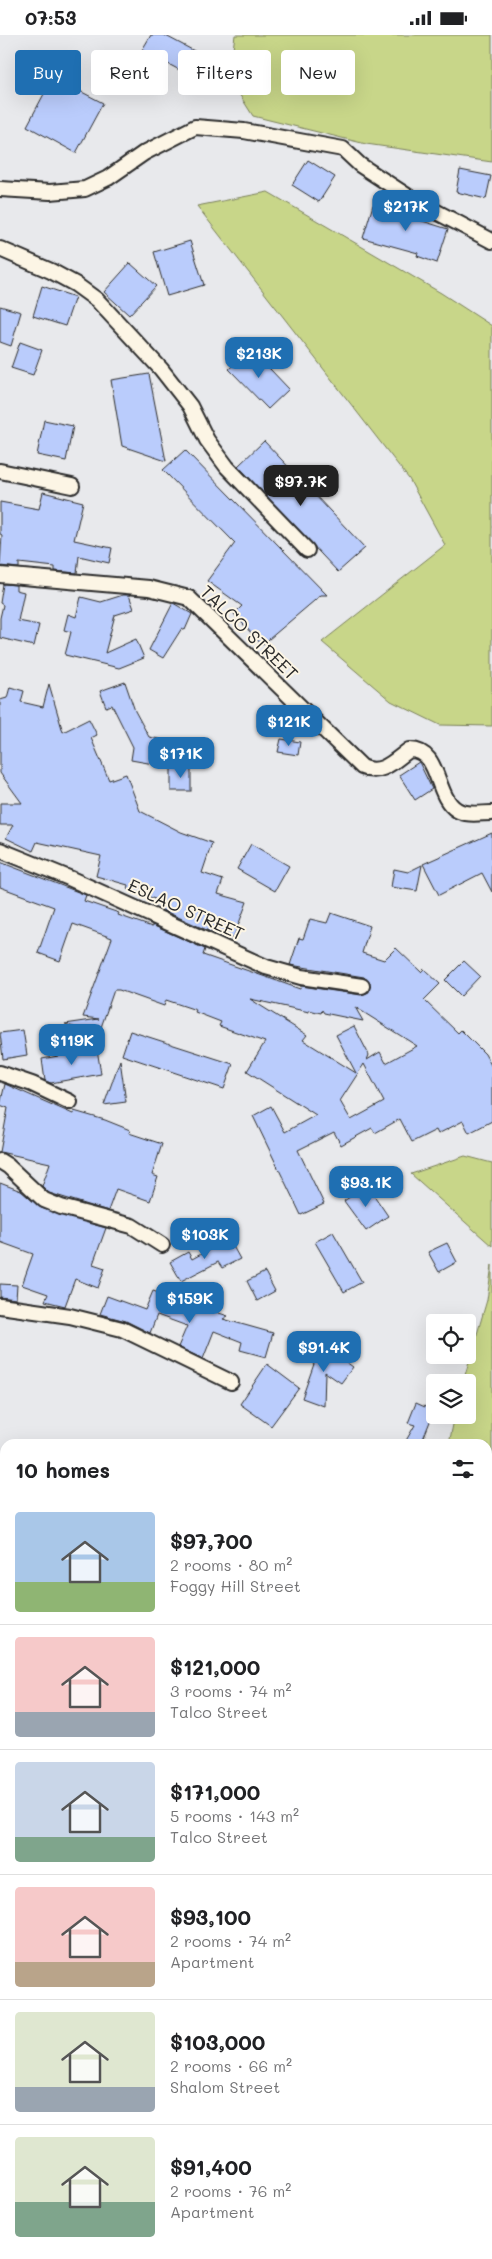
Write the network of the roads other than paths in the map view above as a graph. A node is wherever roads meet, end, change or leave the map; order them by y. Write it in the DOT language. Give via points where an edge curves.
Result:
graph roads {
  1 [pos="0,189"];
  2 [pos="491,240"];
  3 [pos="0,249"];
  4 [pos="0,471"];
  5 [pos="72,486"];
  6 [pos="307,550"];
  7 [pos="0,575"];
  8 [pos="492,813"];
  9 [pos="0,850"];
  10 [pos="362,986"];
  11 [pos="0,1073"];
  12 [pos="70,1102"];
  13 [pos="0,1161"];
  14 [pos="162,1245"];
  15 [pos="0,1306"];
  16 [pos="231,1381"];
  1 -- 2 [label="street" via="58,192 85,189 195,127 244,131 343,149 360,165 412,199"];
  3 -- 6 [label="street" via="51,271 97,300 161,369 190,406 207,440 227,467"];
  4 -- 5 [label="street"];
  7 -- 8 [label="street, TALCO STREET" via="149,588 189,598 362,767 380,770 409,750 420,751 435,771 446,800 457,810 474,814"];
  9 -- 10 [label="street, ESLAO STREET" via="266,967 301,977"];
  11 -- 12 [label="street"];
  13 -- 14 [label="street" via="44,1200 132,1226"];
  15 -- 16 [label="street" via="70,1316 122,1329"];
}
